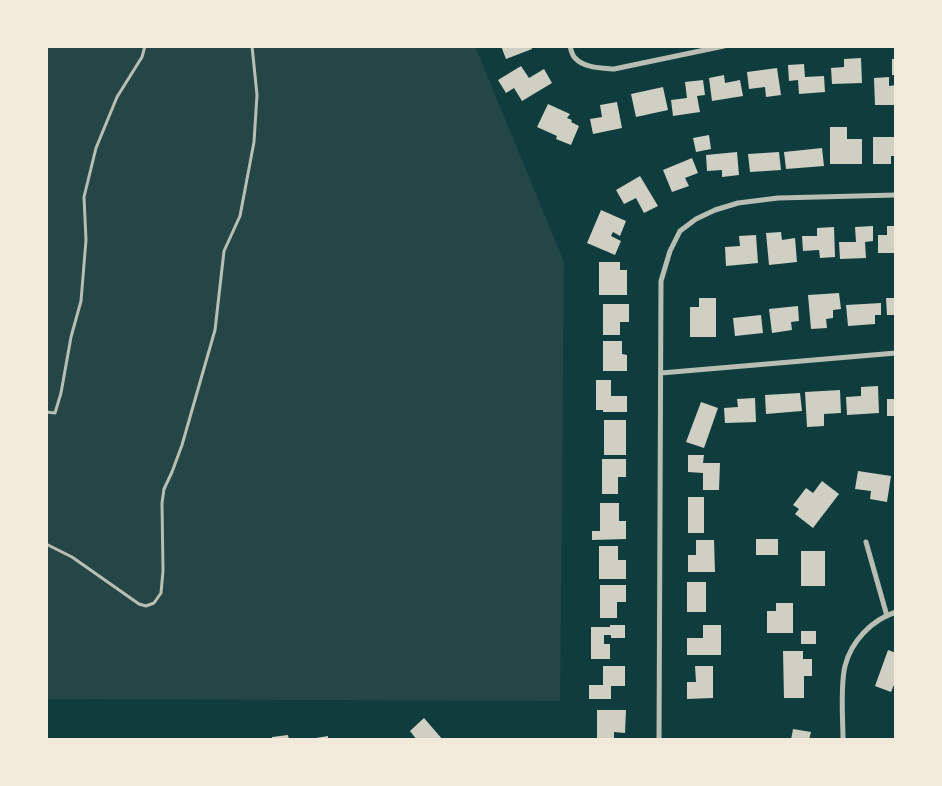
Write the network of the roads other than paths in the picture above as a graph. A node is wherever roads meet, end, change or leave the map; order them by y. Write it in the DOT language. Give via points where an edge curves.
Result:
graph roads {
  1 [pos="145,46"];
  2 [pos="252,46"];
  3 [pos="570,46"];
  4 [pos="724,46"];
  5 [pos="896,195"];
  6 [pos="896,353"];
  7 [pos="661,374"];
  8 [pos="46,412"];
  9 [pos="866,542"];
  10 [pos="46,544"];
  11 [pos="896,612"];
  12 [pos="887,616"];
  13 [pos="659,740"];
  14 [pos="843,740"];
  1 -- 8 [label="lane" via="142,57 117,97 96,148 84,196 86,240 81,301 55,413"];
  2 -- 10 [label="lane" via="256,95 254,142 240,216 224,251 215,330 182,445 164,489 161,593 154,603 139,604 72,557"];
  3 -- 4 [label="street" via="574,57 584,64 614,69"];
  5 -- 7 [label="street" via="778,198 738,203 696,219 680,231 661,281"];
  6 -- 7 [label="street"];
  7 -- 13 [label="street"];
  9 -- 12 [label="street"];
  11 -- 12 [label="street"];
  12 -- 14 [label="street" via="857,640 845,667"];
}
